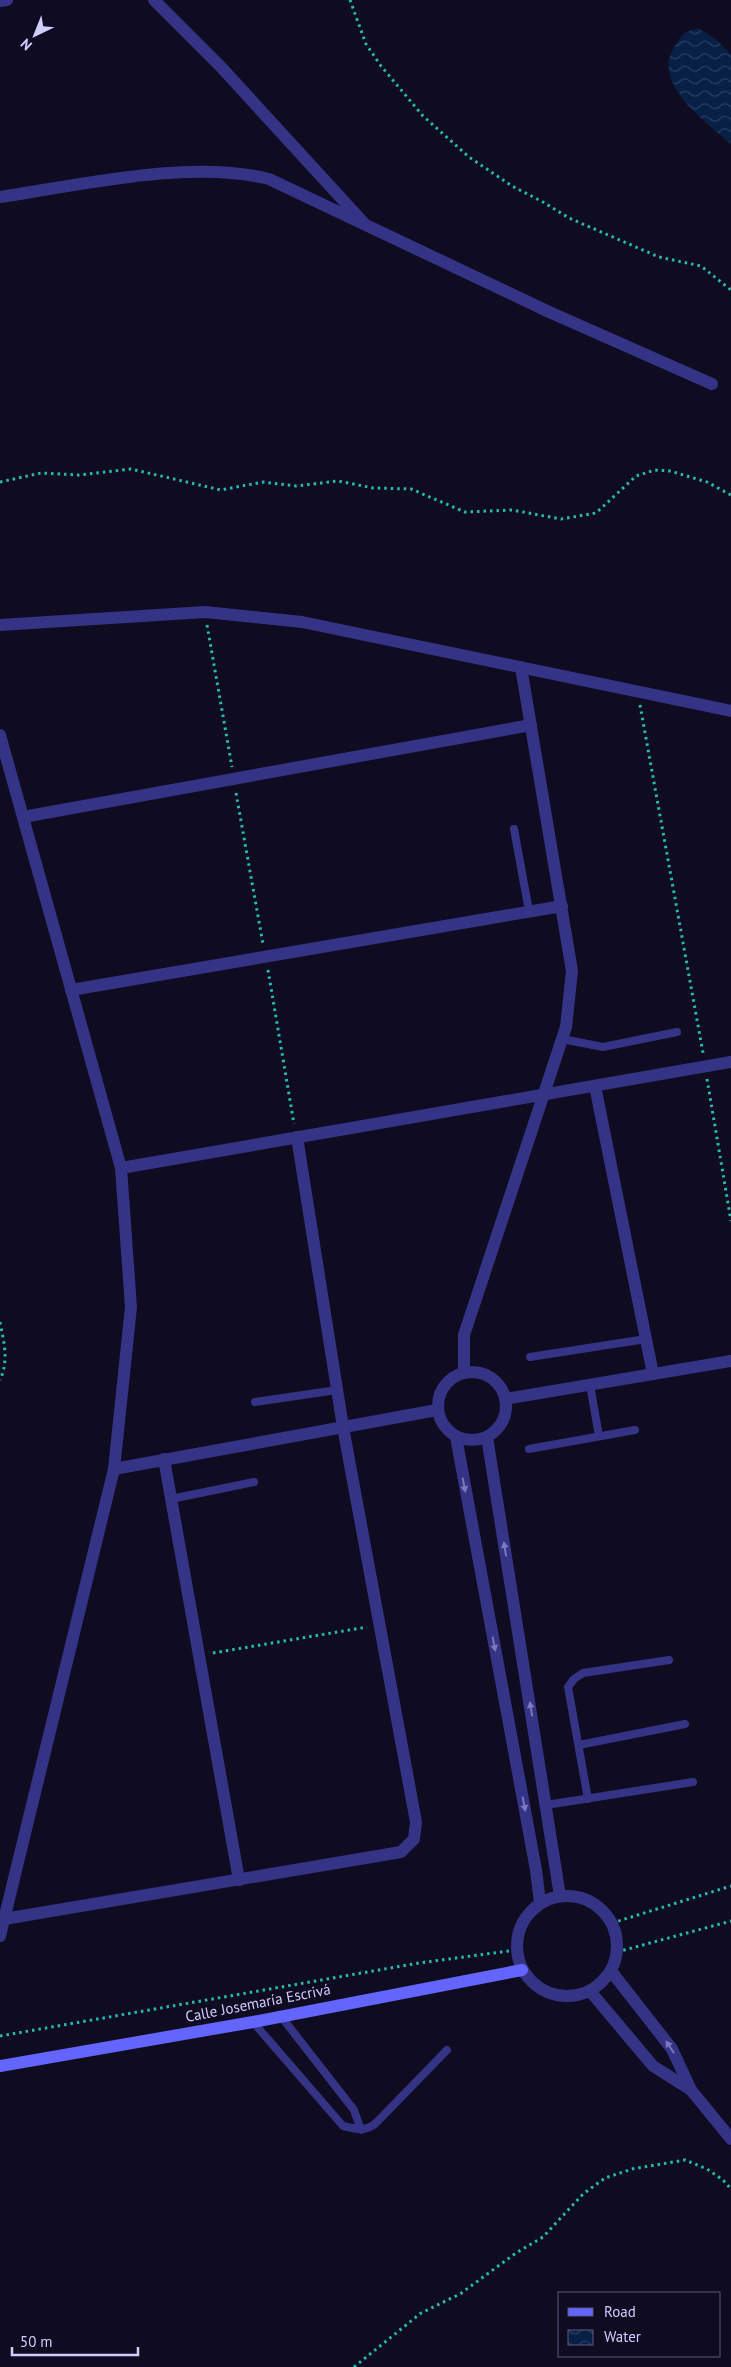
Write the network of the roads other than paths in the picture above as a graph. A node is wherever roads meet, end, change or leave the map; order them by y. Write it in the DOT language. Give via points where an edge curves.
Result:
graph roads {
  1 [pos="7,0"];
  2 [pos="154,0"];
  3 [pos="0,1"];
  4 [pos="0,197"];
  5 [pos="368,227"];
  6 [pos="712,384"];
  7 [pos="0,625"];
  8 [pos="521,667"];
  9 [pos="731,711"];
  10 [pos="531,726"];
  11 [pos="0,735"];
  12 [pos="23,817"];
  13 [pos="514,829"];
  14 [pos="562,906"];
  15 [pos="529,911"];
  16 [pos="71,990"];
  17 [pos="676,1032"];
  18 [pos="562,1039"];
  19 [pos="731,1062"];
  20 [pos="595,1086"];
  21 [pos="544,1094"];
  22 [pos="297,1137"];
  23 [pos="121,1168"];
  24 [pos="646,1339"];
  25 [pos="530,1357"];
  26 [pos="731,1361"];
  27 [pos="464,1373"];
  28 [pos="653,1374"];
  29 [pos="590,1385"];
  30 [pos="337,1390"];
  31 [pos="505,1399"];
  32 [pos="255,1402"];
  33 [pos="438,1410"];
  34 [pos="343,1427"];
  35 [pos="635,1430"];
  36 [pos="599,1436"];
  37 [pos="456,1437"];
  38 [pos="487,1437"];
  39 [pos="529,1449"];
  40 [pos="164,1459"];
  41 [pos="114,1469"];
  42 [pos="254,1482"];
  43 [pos="171,1499"];
  44 [pos="669,1660"];
  45 [pos="685,1724"];
  46 [pos="534,1732"];
  47 [pos="511,1736"];
  48 [pos="579,1745"];
  49 [pos="693,1782"];
  50 [pos="588,1799"];
  51 [pos="546,1805"];
  52 [pos="240,1880"];
  53 [pos="560,1896"];
  54 [pos="540,1903"];
  55 [pos="4,1920"];
  56 [pos="0,1936"];
  57 [pos="522,1970"];
  58 [pos="611,1971"];
  59 [pos="590,1991"];
  60 [pos="280,2015"];
  61 [pos="253,2022"];
  62 [pos="447,2050"];
  63 [pos="0,2066"];
  64 [pos="692,2090"];
  65 [pos="361,2130"];
  66 [pos="731,2139"];
  1 -- 3 [label="street"];
  2 -- 5 [label="street" via="221,67"];
  4 -- 5 [label="street" via="164,173 252,175 269,179"];
  5 -- 6 [label="street"];
  7 -- 8 [label="street" via="204,612 302,622"];
  8 -- 9 [label="street"];
  8 -- 10 [label="street"];
  10 -- 12 [label="street"];
  10 -- 14 [label="street"];
  11 -- 12 [label="street"];
  12 -- 16 [label="street"];
  13 -- 15 [label="lane"];
  14 -- 15 [label="street"];
  14 -- 18 [label="street" via="572,971"];
  15 -- 16 [label="street"];
  16 -- 23 [label="street"];
  17 -- 18 [label="lane" via="602,1047"];
  18 -- 21 [label="street"];
  19 -- 20 [label="street"];
  20 -- 21 [label="street"];
  20 -- 24 [label="street"];
  21 -- 22 [label="street"];
  21 -- 27 [label="street" via="464,1335"];
  22 -- 23 [label="street"];
  22 -- 30 [label="street"];
  23 -- 41 [label="street" via="131,1307"];
  24 -- 25 [label="lane"];
  24 -- 28 [label="street"];
  26 -- 28 [label="street"];
  27 -- 31 [label="street" via="481,1373 495,1381"];
  27 -- 33 [label="street" via="449,1380 444,1387"];
  28 -- 29 [label="street"];
  29 -- 31 [label="street"];
  29 -- 36 [label="lane"];
  30 -- 32 [label="lane"];
  30 -- 34 [label="street"];
  31 -- 38 [label="street" via="506,1411 500,1426"];
  33 -- 34 [label="street"];
  33 -- 37 [label="street" via="443,1425"];
  34 -- 40 [label="street"];
  34 -- 52 [label="street" via="416,1822 414,1839 401,1852"];
  35 -- 36 [label="lane"];
  36 -- 39 [label="lane"];
  37 -- 38 [label="street" via="471,1441"];
  37 -- 47 [label="street, one-way"];
  46 -- 38 [label="street, one-way"];
  40 -- 41 [label="street"];
  40 -- 43 [label="street"];
  41 -- 55 [label="street"];
  42 -- 43 [label="lane"];
  43 -- 52 [label="street"];
  44 -- 48 [label="lane" via="583,1674 574,1679 568,1687"];
  45 -- 48 [label="lane"];
  46 -- 47 [label="street"];
  46 -- 51 [label="street"];
  47 -- 54 [label="street, one-way"];
  48 -- 50 [label="lane"];
  49 -- 50 [label="lane"];
  50 -- 51 [label="lane"];
  51 -- 53 [label="street"];
  52 -- 55 [label="street"];
  53 -- 54 [label="street"];
  53 -- 58 [label="street" via="576,1896 590,1901 603,1910 612,1923 617,1952"];
  54 -- 57 [label="street" via="523,1920 517,1935 516,1950"];
  55 -- 56 [label="street"];
  57 -- 59 [label="street" via="535,1985 552,1994 565,1996"];
  57 -- 60 [label="street, Calle Josemaría Escrivá"];
  58 -- 59 [label="street"];
  64 -- 58 [label="street, one-way" via="672,2049"];
  59 -- 64 [label="street" via="653,2066"];
  60 -- 61 [label="street, Calle Josemaría Escrivá"];
  60 -- 65 [label="lane" via="354,2110"];
  61 -- 63 [label="street, Calle Josemaría Escrivá"];
  61 -- 65 [label="lane" via="343,2126"];
  62 -- 65 [label="lane" via="376,2123"];
  64 -- 66 [label="street"];
}
